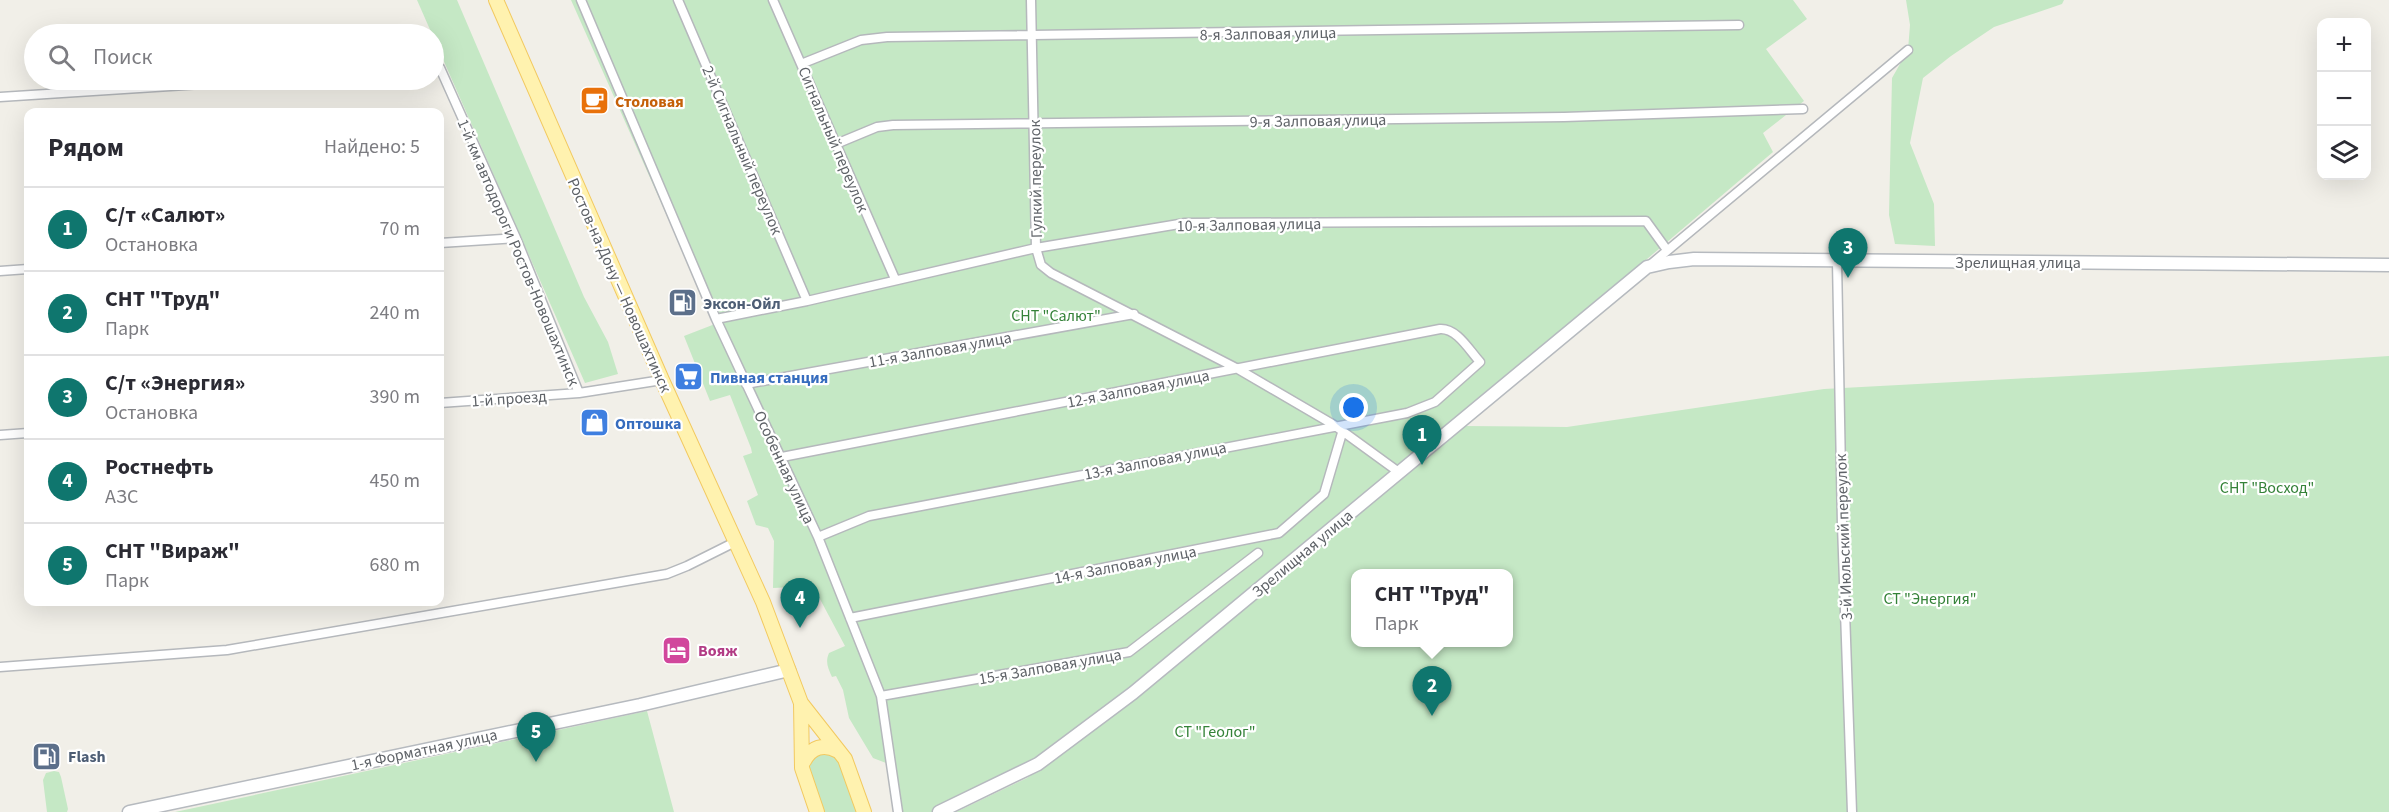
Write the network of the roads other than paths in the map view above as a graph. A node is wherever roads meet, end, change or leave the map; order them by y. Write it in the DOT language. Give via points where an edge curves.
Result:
graph roads {
  1 [pos="496,0"];
  2 [pos="581,0"];
  3 [pos="678,0"];
  4 [pos="773,0"];
  5 [pos="1031,0"];
  6 [pos="1739,25"];
  7 [pos="1032,36"];
  8 [pos="1908,50"];
  9 [pos="801,64"];
  10 [pos="444,83"];
  11 [pos="117,90"];
  12 [pos="0,98"];
  13 [pos="1803,109"];
  14 [pos="1034,123"];
  15 [pos="836,144"];
  16 [pos="516,238"];
  17 [pos="444,243"];
  18 [pos="1036,248"];
  19 [pos="1667,250"];
  20 [pos="1838,261"];
  21 [pos="2389,265"];
  22 [pos="1647,267"];
  23 [pos="24,269"];
  24 [pos="0,271"];
  25 [pos="895,279"];
  26 [pos="807,301"];
  27 [pos="1134,314"];
  28 [pos="716,319"];
  29 [pos="1480,362"];
  30 [pos="1238,369"];
  31 [pos="662,380"];
  32 [pos="746,384"];
  33 [pos="579,393"];
  34 [pos="444,404"];
  35 [pos="1334,425"];
  36 [pos="24,433"];
  37 [pos="1342,433"];
  38 [pos="0,435"];
  39 [pos="782,457"];
  40 [pos="1400,473"];
  41 [pos="818,537"];
  42 [pos="735,542"];
  43 [pos="1258,553"];
  44 [pos="850,618"];
  45 [pos="0,667"];
  46 [pos="789,670"];
  47 [pos="881,696"];
  48 [pos="801,703"];
  49 [pos="838,751"];
  50 [pos="804,761"];
  51 [pos="129,812"];
  52 [pos="817,812"];
  53 [pos="864,812"];
  54 [pos="898,812"];
  55 [pos="939,812"];
  56 [pos="1852,812"];
  1 -- 31 [label="main road, Ростов-на-Дону — Новошахтинск"];
  2 -- 28 [label="street, Особенная улица"];
  3 -- 26 [label="street, 2-й Сигнальный переулок"];
  4 -- 9 [label="street, Сигнальный переулок"];
  5 -- 7 [label="street, Гулкий переулок"];
  6 -- 7 [label="street, 8-я Залповая улица"];
  7 -- 9 [label="street, 8-я Залповая улица" via="861,40"];
  7 -- 14 [label="street, Гулкий переулок"];
  8 -- 19 [label="street, Зрелищная улица"];
  9 -- 15 [label="street, Сигнальный переулок"];
  10 -- 16 [label="street, 1-й км автодороги Ростов-Новошахтинск"];
  11 -- 12 [label="street"];
  13 -- 14 [label="street, 9-я Залповая улица" via="1564,117"];
  14 -- 15 [label="street, 9-я Залповая улица" via="877,127"];
  14 -- 18 [label="street, Гулкий переулок"];
  15 -- 25 [label="street, Сигнальный переулок"];
  16 -- 17 [label="street"];
  16 -- 33 [label="street, 1-й км автодороги Ростов-Новошахтинск"];
  18 -- 19 [label="street, 10-я Залповая улица" via="1185,223 1646,221"];
  18 -- 25 [label="street, 10-я Залповая улица"];
  18 -- 27 [label="street, Гулкий переулок" via="1041,265 1051,273"];
  19 -- 22 [label="street, Зрелищная улица"];
  20 -- 21 [label="street, Зрелищная улица"];
  20 -- 22 [label="street, Зрелищная улица" via="1694,259"];
  20 -- 56 [label="street, 3-й Июльский переулок"];
  22 -- 40 [label="street, Зрелищная улица"];
  23 -- 24 [label="street"];
  25 -- 26 [label="street, 10-я Залповая улица"];
  26 -- 28 [label="street, 10-я Залповая улица"];
  27 -- 30 [label="street, Гулкий переулок"];
  27 -- 32 [label="street, 11-я Залповая улица"];
  28 -- 32 [label="street, Особенная улица"];
  29 -- 30 [label="street, 12-я Залповая улица" via="1448,329"];
  29 -- 35 [label="street, 13-я Залповая улица" via="1435,402 1407,413"];
  30 -- 35 [label="street, Гулкий переулок"];
  30 -- 39 [label="street, 12-я Залповая улица"];
  31 -- 33 [label="street, 1-й км автодороги Ростов-Новошахтинск"];
  31 -- 42 [label="main road, Ростов-на-Дону — Новошахтинск"];
  32 -- 39 [label="street, Особенная улица"];
  33 -- 34 [label="street, 1-й проезд"];
  35 -- 37 [label="street, Гулкий переулок"];
  35 -- 41 [label="street, 13-я Залповая улица" via="869,516"];
  36 -- 38 [label="street"];
  37 -- 40 [label="street, Гулкий переулок"];
  37 -- 44 [label="street, 14-я Залповая улица" via="1324,494 1279,533"];
  39 -- 41 [label="street, Особенная улица"];
  40 -- 55 [label="street, Зрелищная улица" via="1133,693 1038,764"];
  41 -- 44 [label="street, Особенная улица"];
  42 -- 45 [label="street" via="667,574 227,650"];
  42 -- 46 [label="main road, Ростов-на-Дону — Новошахтинск"];
  43 -- 47 [label="street, 15-я Залповая улица" via="1129,652"];
  44 -- 47 [label="street, Особенная улица"];
  46 -- 48 [label="main road, Ростов-на-Дону — Новошахтинск"];
  46 -- 51 [label="street, 1-я Форматная улица"];
  47 -- 54 [label="street, Особенная улица"];
  48 -- 49 [label="main road"];
  48 -- 50 [label="main road"];
  49 -- 50 [label="main road" via="816,748"];
  49 -- 53 [label="main road" via="845,759"];
  50 -- 52 [label="main road" via="804,776"];
}
